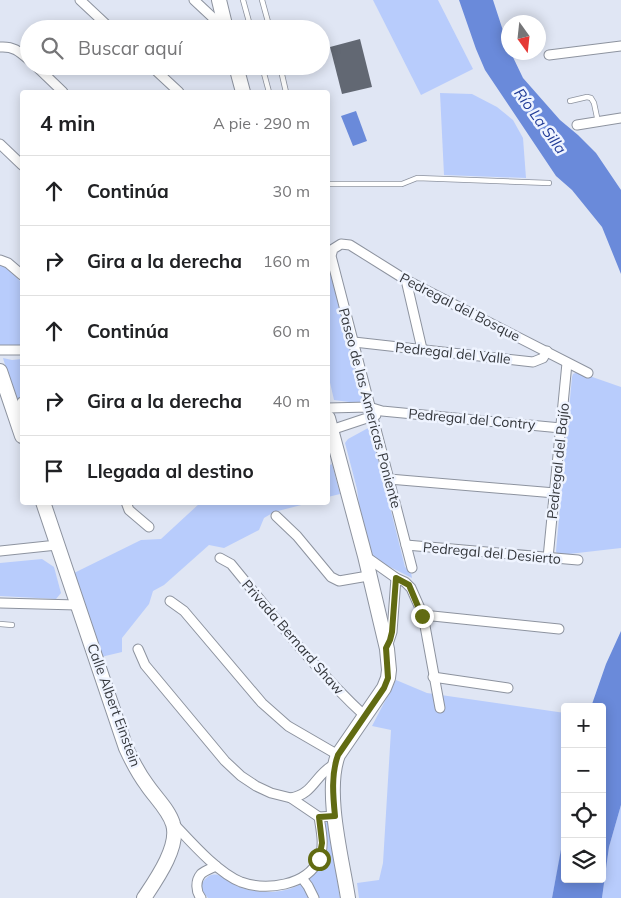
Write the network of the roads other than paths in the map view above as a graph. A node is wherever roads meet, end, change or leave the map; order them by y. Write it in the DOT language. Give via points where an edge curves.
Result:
graph roads {
  1 [pos="80,0"];
  2 [pos="194,0"];
  3 [pos="219,0"];
  4 [pos="243,0"];
  5 [pos="262,0"];
  6 [pos="101,20"];
  7 [pos="216,20"];
  8 [pos="224,20"];
  9 [pos="249,20"];
  10 [pos="268,20"];
  11 [pos="621,46"];
  12 [pos="0,47"];
  13 [pos="20,51"];
  14 [pos="549,55"];
  15 [pos="45,75"];
  16 [pos="161,75"];
  17 [pos="238,75"];
  18 [pos="264,75"];
  19 [pos="282,75"];
  20 [pos="61,90"];
  21 [pos="178,90"];
  22 [pos="242,90"];
  23 [pos="268,90"];
  24 [pos="286,90"];
  25 [pos="570,101"];
  26 [pos="621,118"];
  27 [pos="598,122"];
  28 [pos="577,125"];
  29 [pos="0,144"];
  30 [pos="20,163"];
  31 [pos="549,183"];
  32 [pos="330,184"];
  33 [pos="333,249"];
  34 [pos="0,260"];
  35 [pos="20,273"];
  36 [pos="406,280"];
  37 [pos="354,342"];
  38 [pos="422,349"];
  39 [pos="0,350"];
  40 [pos="20,350"];
  41 [pos="546,351"];
  42 [pos="567,363"];
  43 [pos="0,371"];
  44 [pos="588,373"];
  45 [pos="20,406"];
  46 [pos="369,407"];
  47 [pos="330,408"];
  48 [pos="382,411"];
  49 [pos="16,415"];
  50 [pos="372,416"];
  51 [pos="330,424"];
  52 [pos="330,428"];
  53 [pos="561,428"];
  54 [pos="20,429"];
  55 [pos="389,479"];
  56 [pos="555,493"];
  57 [pos="45,505"];
  58 [pos="127,505"];
  59 [pos="276,516"];
  60 [pos="149,527"];
  61 [pos="57,545"];
  62 [pos="406,545"];
  63 [pos="0,551"];
  64 [pos="364,556"];
  65 [pos="220,558"];
  66 [pos="548,558"];
  67 [pos="578,560"];
  68 [pos="412,568"];
  69 [pos="368,576"];
  70 [pos="396,578"];
  71 [pos="170,601"];
  72 [pos="0,602"];
  73 [pos="77,605"];
  74 [pos="422,616"];
  75 [pos="0,624"];
  76 [pos="12,625"];
  77 [pos="559,629"];
  78 [pos="386,648"];
  79 [pos="138,649"];
  80 [pos="433,677"];
  81 [pos="508,688"];
  82 [pos="440,708"];
  83 [pos="365,716"];
  84 [pos="337,759"];
  85 [pos="291,798"];
  86 [pos="335,816"];
  87 [pos="319,817"];
  88 [pos="174,824"];
  89 [pos="216,866"];
  90 [pos="302,878"];
  91 [pos="144,898"];
  92 [pos="201,898"];
  93 [pos="314,898"];
  94 [pos="348,898"];
  1 -- 6 [label="street"];
  2 -- 7 [label="street"];
  3 -- 8 [label="street"];
  4 -- 9 [label="lane"];
  5 -- 10 [label="lane"];
  11 -- 14 [label="street"];
  12 -- 13 [label="street" via="9,46"];
  15 -- 20 [label="street"];
  16 -- 21 [label="street"];
  17 -- 22 [label="street"];
  18 -- 23 [label="lane"];
  19 -- 24 [label="lane"];
  25 -- 27 [label="lane" via="592,98"];
  26 -- 27 [label="street"];
  27 -- 28 [label="street"];
  29 -- 30 [label="street"];
  31 -- 32 [label="lane" via="417,178 402,184"];
  33 -- 36 [label="street, Pedregal del Bosque" via="341,244 350,245"];
  33 -- 37 [label="street, Paseo de las Americas Poniente" via="331,256"];
  34 -- 35 [label="street" via="8,262"];
  36 -- 38 [label="street"];
  36 -- 41 [label="street, Pedregal del Bosque"];
  37 -- 38 [label="street, Pedregal del Valle"];
  37 -- 46 [label="street, Paseo de las Americas Poniente"];
  38 -- 41 [label="street, Pedregal del Valle" via="533,362 543,358"];
  39 -- 40 [label="street"];
  41 -- 42 [label="street, Pedregal del Bosque"];
  42 -- 44 [label="street, Pedregal del Bosque"];
  42 -- 53 [label="street, Pedregal del Bajío"];
  43 -- 49 [label="street"];
  45 -- 49 [label="street"];
  46 -- 47 [label="street, Pedregal del Contry"];
  46 -- 48 [label="street, Pedregal del Contry"];
  46 -- 50 [label="street, Paseo de las Americas Poniente"];
  48 -- 50 [label="street"];
  48 -- 53 [label="street, Pedregal del Contry"];
  49 -- 54 [label="street"];
  50 -- 51 [label="street"];
  50 -- 55 [label="street, Paseo de las Americas Poniente"];
  52 -- 64 [label="street"];
  53 -- 56 [label="street, Pedregal del Bajío"];
  55 -- 56 [label="street"];
  55 -- 62 [label="street, Paseo de las Americas Poniente"];
  56 -- 66 [label="street, Pedregal del Bajío"];
  57 -- 61 [label="street, Calle Albert Einstein"];
  58 -- 60 [label="street"];
  59 -- 69 [label="street" via="331,577 339,581"];
  61 -- 63 [label="street"];
  61 -- 73 [label="street, Calle Albert Einstein"];
  62 -- 66 [label="street, Pedregal del Desierto"];
  62 -- 68 [label="street, Paseo de las Americas Poniente"];
  64 -- 69 [label="street"];
  64 -- 70 [label="street"];
  65 -- 83 [label="street, Privada Bernard Shaw" via="230,564"];
  66 -- 67 [label="street, Pedregal del Desierto"];
  69 -- 78 [label="street"];
  70 -- 74 [label="street" via="409,585"];
  70 -- 78 [label="street" via="392,632"];
  71 -- 84 [label="street" via="184,611 262,703 288,726"];
  72 -- 73 [label="street"];
  73 -- 88 [label="street, Calle Albert Einstein" via="126,748"];
  74 -- 77 [label="street"];
  74 -- 80 [label="street"];
  75 -- 76 [label="lane"];
  78 -- 83 [label="street" via="388,678"];
  79 -- 85 [label="street" via="145,666 225,761 256,786"];
  80 -- 81 [label="street"];
  80 -- 82 [label="street"];
  83 -- 84 [label="street"];
  84 -- 85 [label="street" via="308,792"];
  84 -- 86 [label="street" via="333,792"];
  85 -- 87 [label="street"];
  86 -- 87 [label="street"];
  86 -- 94 [label="street"];
  87 -- 90 [label="street" via="322,843 319,859"];
  88 -- 89 [label="street"];
  88 -- 91 [label="street" via="167,858"];
  89 -- 90 [label="street" via="240,882 260,886 282,885"];
  89 -- 92 [label="street" via="201,874 197,893"];
  90 -- 93 [label="street"];
}
